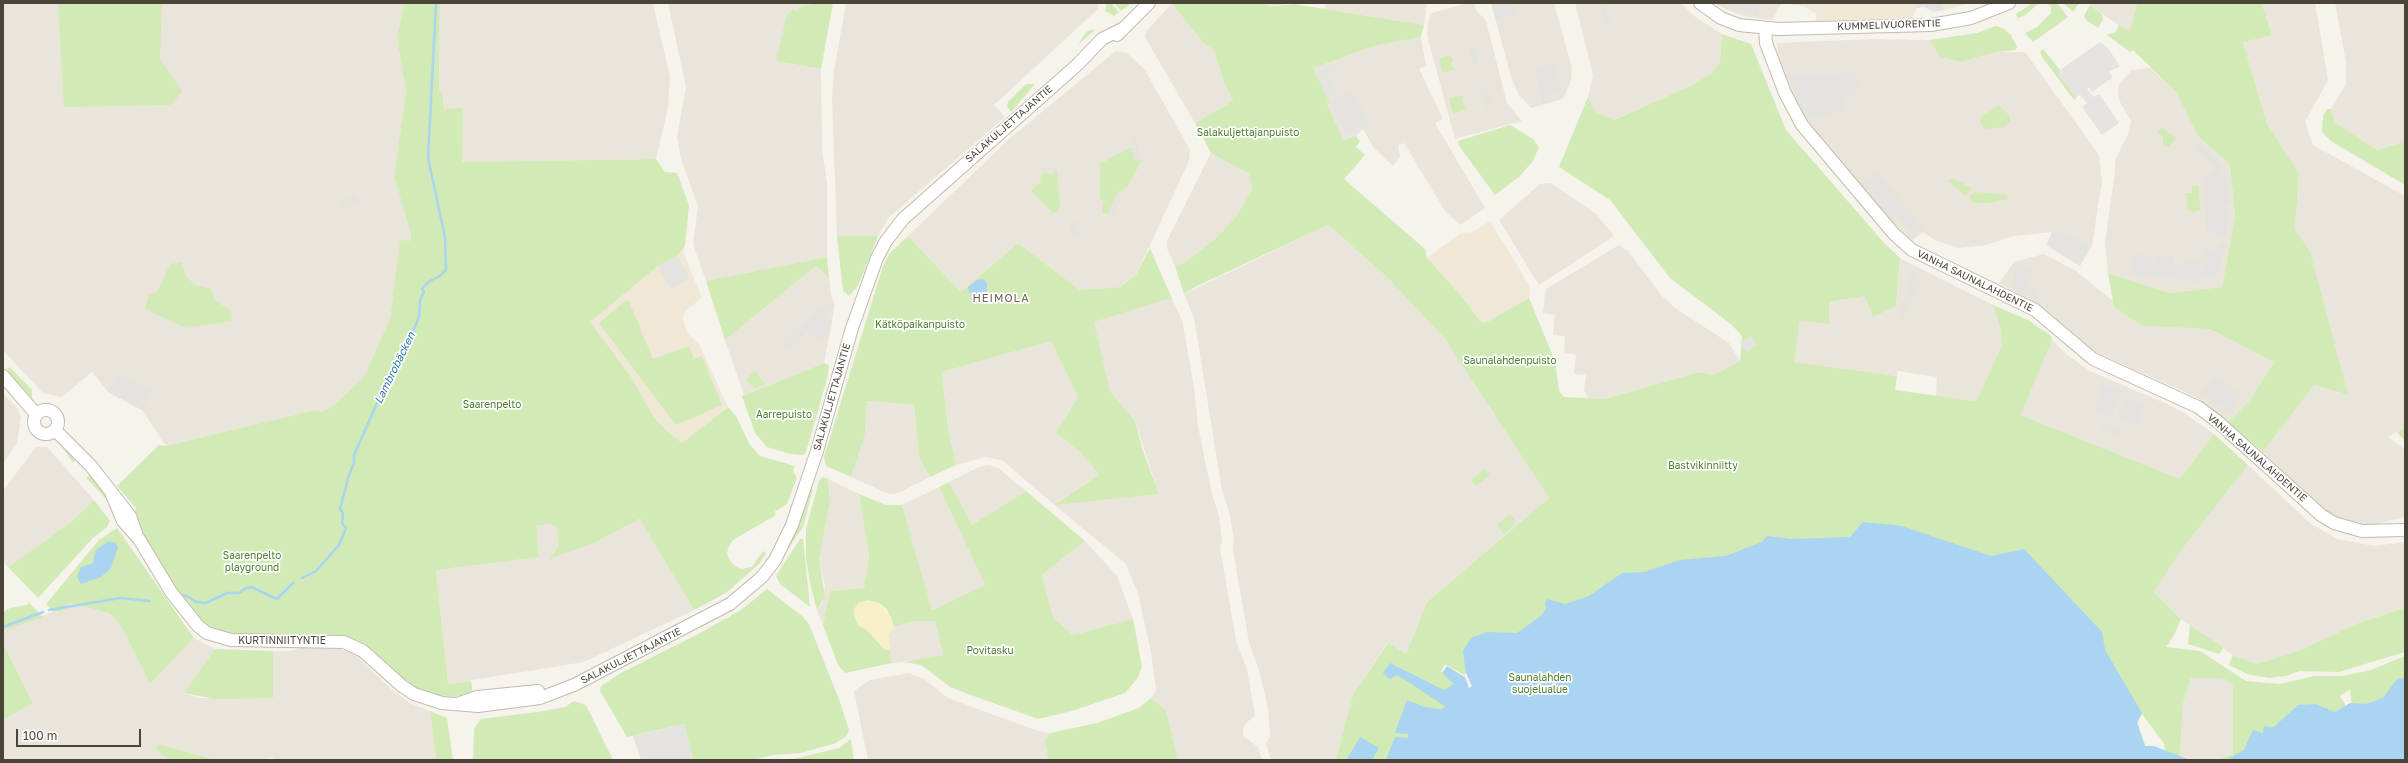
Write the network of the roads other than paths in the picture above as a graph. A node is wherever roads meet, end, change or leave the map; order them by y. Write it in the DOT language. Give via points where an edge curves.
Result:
graph roads {
  1 [pos="1149,3"];
  2 [pos="1700,3"];
  3 [pos="2010,3"];
  4 [pos="1765,29"];
  5 [pos="3,376"];
  6 [pos="36,414"];
  7 [pos="55,430"];
  8 [pos="2405,530"];
  9 [pos="456,704"];
  1 -- 9 [label="street, SALAKULJETTAJANTIE" via="1108,46 1076,65 903,218 886,241 874,264 852,328 817,452 792,525 775,560 762,577 724,608 561,690 540,698 466,707"];
  2 -- 4 [label="street, KUMMELIVUORENTIE" via="1728,21"];
  3 -- 4 [label="street, KUMMELIVUORENTIE" via="1989,13 1931,25"];
  4 -- 8 [label="street, VANHA SAUNALAHDENTIE" via="1766,43 1785,93 1802,125 1894,234 1912,250 2035,310 2093,359 2198,407 2334,523 2362,531"];
  5 -- 6 [label="street"];
  6 -- 7 [label="street" via="34,424 37,431 46,434"];
  6 -- 7 [label="street" via="45,410 53,412 58,421"];
  7 -- 9 [label="street, KURTINNIITYNTIE" via="91,466 130,516 138,539 168,588 198,626 207,633 231,640 344,642 363,651 414,694 432,702"];
}
